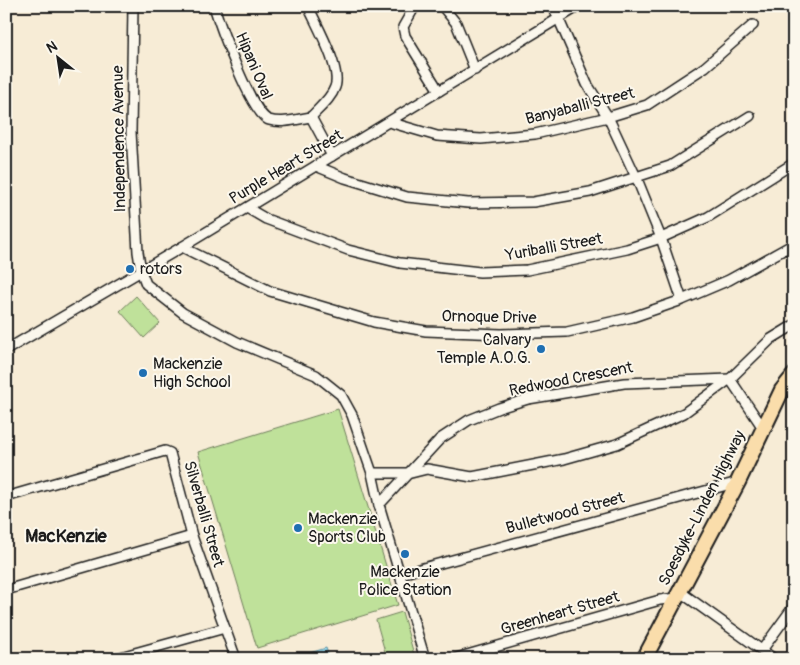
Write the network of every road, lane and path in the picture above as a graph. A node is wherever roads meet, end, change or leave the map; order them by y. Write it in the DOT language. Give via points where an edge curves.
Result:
graph roads {
  1 [pos="133,6"];
  2 [pos="214,6"];
  3 [pos="308,6"];
  4 [pos="415,6"];
  5 [pos="442,6"];
  6 [pos="553,6"];
  7 [pos="579,6"];
  8 [pos="559,19"];
  9 [pos="753,24"];
  10 [pos="475,70"];
  11 [pos="439,91"];
  12 [pos="750,116"];
  13 [pos="311,117"];
  14 [pos="608,117"];
  15 [pos="389,122"];
  16 [pos="332,156"];
  17 [pos="794,163"];
  18 [pos="316,166"];
  19 [pos="637,178"];
  20 [pos="247,208"];
  21 [pos="661,238"];
  22 [pos="794,244"];
  23 [pos="182,247"];
  24 [pos="141,271"];
  25 [pos="682,300"];
  26 [pos="794,325"];
  27 [pos="6,350"];
  28 [pos="794,375"];
  29 [pos="730,379"];
  30 [pos="763,428"];
  31 [pos="372,473"];
  32 [pos="411,474"];
  33 [pos="738,482"];
  34 [pos="6,497"];
  35 [pos="380,505"];
  36 [pos="192,536"];
  37 [pos="400,574"];
  38 [pos="6,590"];
  39 [pos="677,594"];
  40 [pos="794,606"];
  41 [pos="225,628"];
  42 [pos="762,650"];
  43 [pos="114,659"];
  44 [pos="236,659"];
  45 [pos="425,659"];
  46 [pos="453,659"];
  47 [pos="644,659"];
  48 [pos="774,659"];
  1 -- 24 [label="street, Independence Avenue" via="131,132"];
  2 -- 13 [label="street, Hipani Oval" via="250,98 260,115 268,120 288,121"];
  3 -- 13 [label="street" via="335,67 336,85"];
  4 -- 11 [label="street" via="403,27 405,36"];
  5 -- 10 [label="street" via="456,23"];
  6 -- 8 [label="street"];
  7 -- 8 [label="street, Purple Heart Street"];
  8 -- 10 [label="street, Purple Heart Street"];
  8 -- 14 [label="street" via="587,84"];
  9 -- 14 [label="street, Banyaballi Street" via="706,67 647,105"];
  10 -- 11 [label="street, Purple Heart Street"];
  11 -- 15 [label="street, Purple Heart Street"];
  12 -- 19 [label="street" via="670,166"];
  13 -- 16 [label="street"];
  14 -- 15 [label="street, Banyaballi Street" via="535,134 481,139 437,136"];
  14 -- 19 [label="street"];
  15 -- 16 [label="street, Purple Heart Street"];
  16 -- 18 [label="street, Purple Heart Street"];
  17 -- 21 [label="street, Yuriballi Street" via="708,217"];
  18 -- 19 [label="street" via="407,197 468,203 533,202 590,192"];
  18 -- 20 [label="street, Purple Heart Street"];
  19 -- 21 [label="street"];
  20 -- 21 [label="street, Yuriballi Street" via="266,219 348,250 400,263 480,272 527,270 627,249"];
  20 -- 23 [label="street, Purple Heart Street"];
  21 -- 25 [label="street"];
  22 -- 25 [label="street, Ornoque Drive" via="729,280"];
  23 -- 24 [label="street, Purple Heart Street"];
  23 -- 25 [label="street, Ornoque Drive" via="270,291 374,322 426,331 567,332 633,317"];
  24 -- 27 [label="street, Purple Heart Street"];
  24 -- 31 [label="street" via="146,284 183,313 237,342 316,375 331,386 347,404"];
  26 -- 29 [label="street" via="771,339"];
  28 -- 30 [label="main road, Soesdyke-Linden Highway" via="782,390"];
  29 -- 30 [label="street"];
  29 -- 32 [label="street" via="684,413 618,444 564,459 472,477 427,469"];
  29 -- 32 [label="street, Redwood Crescent" via="644,380 528,399 454,428 440,439"];
  30 -- 33 [label="main road, Soesdyke-Linden Highway"];
  31 -- 32 [label="street"];
  31 -- 35 [label="street"];
  32 -- 35 [label="street, Redwood Crescent"];
  33 -- 37 [label="street, Bulletwood Street"];
  33 -- 39 [label="main road, Soesdyke-Linden Highway"];
  34 -- 36 [label="street, Silverballi Street" via="165,451 170,453 173,461"];
  35 -- 37 [label="street"];
  36 -- 38 [label="street"];
  36 -- 41 [label="street, Silverballi Street"];
  37 -- 45 [label="street"];
  39 -- 42 [label="street"];
  39 -- 46 [label="street, Greenheart Street"];
  39 -- 47 [label="main road, Soesdyke-Linden Highway"];
  40 -- 42 [label="street"];
  41 -- 43 [label="street"];
  41 -- 44 [label="street, Silverballi Street"];
  42 -- 48 [label="street"];
}
